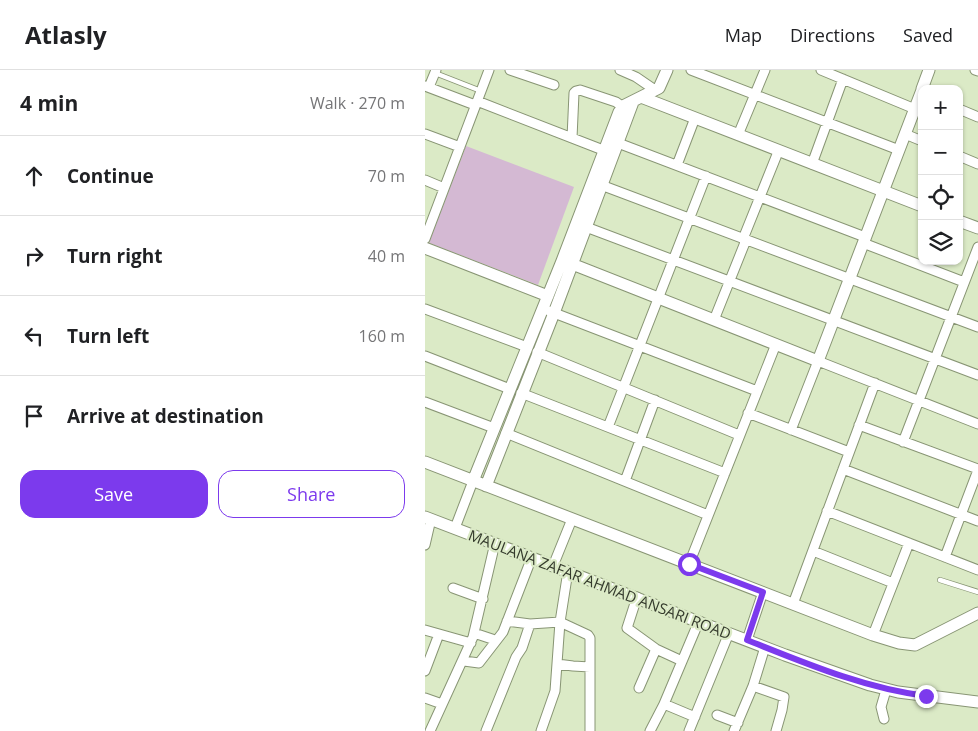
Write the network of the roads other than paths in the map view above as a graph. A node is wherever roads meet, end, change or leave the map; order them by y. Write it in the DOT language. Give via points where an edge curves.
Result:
graph roads {
  1 [pos="489,70"];
  2 [pos="510,70"];
  3 [pos="620,70"];
  4 [pos="667,70"];
  5 [pos="691,70"];
  6 [pos="765,70"];
  7 [pos="821,70"];
  8 [pos="928,70"];
  9 [pos="435,72"];
  10 [pos="843,79"];
  11 [pos="553,85"];
  12 [pos="924,85"];
  13 [pos="427,87"];
  14 [pos="655,90"];
  15 [pos="481,91"];
  16 [pos="755,94"];
  17 [pos="918,101"];
  18 [pos="632,102"];
  19 [pos="476,103"];
  20 [pos="915,109"];
  21 [pos="963,111"];
  22 [pos="978,117"];
  23 [pos="695,118"];
  24 [pos="828,122"];
  25 [pos="425,134"];
  26 [pos="905,134"];
  27 [pos="738,135"];
  28 [pos="572,138"];
  29 [pos="918,139"];
  30 [pos="618,143"];
  31 [pos="460,147"];
  32 [pos="603,150"];
  33 [pos="899,150"];
  34 [pos="778,152"];
  35 [pos="963,158"];
  36 [pos="812,164"];
  37 [pos="978,164"];
  38 [pos="677,165"];
  39 [pos="706,176"];
  40 [pos="425,180"];
  41 [pos="601,185"];
  42 [pos="444,188"];
  43 [pos="883,191"];
  44 [pos="759,197"];
  45 [pos="918,204"];
  46 [pos="689,218"];
  47 [pos="963,222"];
  48 [pos="586,227"];
  49 [pos="978,228"];
  50 [pos="425,239"];
  51 [pos="745,239"];
  52 [pos="864,240"];
  53 [pos="978,247"];
  54 [pos="425,248"];
  55 [pos="673,260"];
  56 [pos="572,264"];
  57 [pos="974,268"];
  58 [pos="849,279"];
  59 [pos="731,281"];
  60 [pos="964,282"];
  61 [pos="548,296"];
  62 [pos="658,298"];
  63 [pos="425,309"];
  64 [pos="548,311"];
  65 [pos="951,317"];
  66 [pos="714,320"];
  67 [pos="833,320"];
  68 [pos="978,328"];
  69 [pos="776,344"];
  70 [pos="639,346"];
  71 [pos="532,350"];
  72 [pos="425,356"];
  73 [pos="935,359"];
  74 [pos="818,361"];
  75 [pos="978,375"];
  76 [pos="875,383"];
  77 [pos="623,387"];
  78 [pos="516,391"];
  79 [pos="757,391"];
  80 [pos="655,400"];
  81 [pos="919,400"];
  82 [pos="425,402"];
  83 [pos="748,413"];
  84 [pos="978,424"];
  85 [pos="859,425"];
  86 [pos="608,427"];
  87 [pos="494,428"];
  88 [pos="791,430"];
  89 [pos="506,433"];
  90 [pos="739,435"];
  91 [pos="639,439"];
  92 [pos="903,442"];
  93 [pos="849,452"];
  94 [pos="425,462"];
  95 [pos="843,469"];
  96 [pos="978,470"];
  97 [pos="725,473"];
  98 [pos="473,481"];
  99 [pos="625,481"];
  100 [pos="486,486"];
  101 [pos="827,511"];
  102 [pos="708,515"];
  103 [pos="961,515"];
  104 [pos="428,518"];
  105 [pos="573,519"];
  106 [pos="978,521"];
  107 [pos="455,528"];
  108 [pos="495,543"];
  109 [pos="909,543"];
  110 [pos="425,545"];
  111 [pos="813,551"];
  112 [pos="532,557"];
  113 [pos="945,557"];
  114 [pos="689,564"];
  115 [pos="553,566"];
  116 [pos="978,570"];
  117 [pos="568,571"];
  118 [pos="940,580"];
  119 [pos="893,583"];
  120 [pos="453,588"];
  121 [pos="763,592"];
  122 [pos="978,592"];
  123 [pos="637,598"];
  124 [pos="483,599"];
  125 [pos="793,604"];
  126 [pos="978,613"];
  127 [pos="507,621"];
  128 [pos="699,621"];
  129 [pos="561,622"];
  130 [pos="531,624"];
  131 [pos="425,630"];
  132 [pos="729,632"];
  133 [pos="474,633"];
  134 [pos="439,634"];
  135 [pos="873,635"];
  136 [pos="495,640"];
  137 [pos="747,640"];
  138 [pos="471,642"];
  139 [pos="765,647"];
  140 [pos="655,649"];
  141 [pos="464,660"];
  142 [pos="681,661"];
  143 [pos="557,664"];
  144 [pos="426,665"];
  145 [pos="590,667"];
  146 [pos="753,686"];
  147 [pos="639,688"];
  148 [pos="886,690"];
  149 [pos="425,698"];
  150 [pos="978,702"];
  151 [pos="442,704"];
  152 [pos="664,704"];
  153 [pos="717,715"];
  154 [pos="695,717"];
  155 [pos="884,719"];
  156 [pos="736,727"];
  157 [pos="430,731"];
  158 [pos="486,731"];
  159 [pos="541,731"];
  160 [pos="590,731"];
  161 [pos="650,731"];
  162 [pos="689,731"];
  163 [pos="776,731"];
  1 -- 15 [label="street"];
  2 -- 11 [label="street"];
  3 -- 14 [label="street"];
  4 -- 14 [label="street"];
  5 -- 16 [label="street"];
  6 -- 16 [label="street"];
  7 -- 10 [label="street"];
  8 -- 12 [label="street"];
  9 -- 13 [label="street"];
  9 -- 15 [label="lane"];
  10 -- 20 [label="street"];
  10 -- 24 [label="street"];
  13 -- 19 [label="street"];
  14 -- 18 [label="street"];
  15 -- 19 [label="street"];
  16 -- 24 [label="street"];
  16 -- 27 [label="street"];
  17 -- 20 [label="street"];
  18 -- 23 [label="street"];
  18 -- 28 [label="street" via="616,102 576,91"];
  18 -- 30 [label="street"];
  18 -- 32 [label="street" via="619,112"];
  19 -- 28 [label="street"];
  19 -- 31 [label="street"];
  20 -- 26 [label="street"];
  21 -- 22 [label="street"];
  23 -- 27 [label="street"];
  23 -- 38 [label="street"];
  24 -- 33 [label="street"];
  24 -- 36 [label="street"];
  25 -- 31 [label="street"];
  26 -- 29 [label="street"];
  26 -- 33 [label="street"];
  27 -- 34 [label="street"];
  28 -- 32 [label="street"];
  30 -- 38 [label="street"];
  30 -- 41 [label="street"];
  31 -- 42 [label="street"];
  32 -- 61 [label="street"];
  33 -- 43 [label="street"];
  34 -- 36 [label="street"];
  34 -- 44 [label="street"];
  35 -- 37 [label="street"];
  36 -- 43 [label="street"];
  38 -- 39 [label="street"];
  39 -- 44 [label="street"];
  39 -- 46 [label="street"];
  40 -- 42 [label="street"];
  41 -- 46 [label="street"];
  41 -- 48 [label="street"];
  42 -- 50 [label="street"];
  43 -- 45 [label="street"];
  43 -- 52 [label="street"];
  44 -- 51 [label="street"];
  44 -- 52 [label="street"];
  46 -- 51 [label="street"];
  46 -- 55 [label="street"];
  47 -- 49 [label="street"];
  48 -- 55 [label="street"];
  48 -- 56 [label="street"];
  51 -- 58 [label="street"];
  51 -- 59 [label="street"];
  52 -- 58 [label="street"];
  52 -- 60 [label="street"];
  53 -- 57 [label="street"];
  54 -- 61 [label="street"];
  55 -- 59 [label="street"];
  55 -- 62 [label="street"];
  56 -- 62 [label="street"];
  56 -- 64 [label="street"];
  57 -- 60 [label="street"];
  58 -- 65 [label="street"];
  58 -- 67 [label="street"];
  59 -- 66 [label="street"];
  59 -- 67 [label="street"];
  60 -- 65 [label="street"];
  61 -- 64 [label="street"];
  62 -- 66 [label="street"];
  62 -- 70 [label="street"];
  63 -- 71 [label="street"];
  64 -- 70 [label="street"];
  64 -- 71 [label="street"];
  65 -- 68 [label="street"];
  65 -- 73 [label="street"];
  66 -- 69 [label="street"];
  67 -- 73 [label="street"];
  67 -- 74 [label="street"];
  69 -- 74 [label="street"];
  69 -- 79 [label="street"];
  70 -- 77 [label="street"];
  70 -- 79 [label="street"];
  71 -- 77 [label="street"];
  71 -- 78 [label="street"];
  72 -- 78 [label="street"];
  73 -- 75 [label="street"];
  73 -- 81 [label="street"];
  74 -- 76 [label="street"];
  74 -- 88 [label="street"];
  76 -- 81 [label="street"];
  76 -- 85 [label="street"];
  77 -- 80 [label="street"];
  77 -- 86 [label="street"];
  78 -- 86 [label="street"];
  78 -- 87 [label="street"];
  78 -- 89 [label="street"];
  79 -- 83 [label="street"];
  80 -- 90 [label="street"];
  80 -- 91 [label="street"];
  81 -- 84 [label="street"];
  81 -- 92 [label="street"];
  82 -- 87 [label="street"];
  83 -- 88 [label="street"];
  83 -- 90 [label="street"];
  85 -- 92 [label="street"];
  85 -- 93 [label="street"];
  86 -- 91 [label="street"];
  87 -- 98 [label="street"];
  88 -- 93 [label="street"];
  89 -- 99 [label="street"];
  89 -- 100 [label="street"];
  90 -- 97 [label="street"];
  91 -- 97 [label="street"];
  91 -- 99 [label="street"];
  92 -- 96 [label="street"];
  93 -- 95 [label="street"];
  94 -- 98 [label="street"];
  95 -- 101 [label="street"];
  95 -- 103 [label="street"];
  96 -- 103 [label="street"];
  97 -- 102 [label="street"];
  98 -- 100 [label="street"];
  98 -- 107 [label="street"];
  99 -- 102 [label="street"];
  100 -- 105 [label="street"];
  101 -- 109 [label="street"];
  101 -- 111 [label="street"];
  102 -- 114 [label="street"];
  103 -- 106 [label="street"];
  103 -- 113 [label="street"];
  104 -- 107 [label="street, MAULANA ZAFAR AHMAD ANSARI ROAD"];
  104 -- 110 [label="street"];
  105 -- 114 [label="street"];
  105 -- 115 [label="street"];
  107 -- 108 [label="street, MAULANA ZAFAR AHMAD ANSARI ROAD"];
  108 -- 112 [label="street, MAULANA ZAFAR AHMAD ANSARI ROAD"];
  108 -- 124 [label="street"];
  109 -- 113 [label="street"];
  109 -- 119 [label="street"];
  111 -- 119 [label="street"];
  111 -- 125 [label="street"];
  112 -- 115 [label="street, MAULANA ZAFAR AHMAD ANSARI ROAD"];
  112 -- 127 [label="street"];
  113 -- 116 [label="street"];
  114 -- 121 [label="street"];
  115 -- 117 [label="street, MAULANA ZAFAR AHMAD ANSARI ROAD"];
  117 -- 123 [label="street, MAULANA ZAFAR AHMAD ANSARI ROAD"];
  117 -- 129 [label="street"];
  118 -- 122 [label="lane"];
  119 -- 135 [label="street"];
  120 -- 124 [label="street"];
  121 -- 125 [label="street"];
  121 -- 137 [label="street"];
  123 -- 128 [label="street, MAULANA ZAFAR AHMAD ANSARI ROAD"];
  123 -- 140 [label="street" via="627,628"];
  124 -- 133 [label="street"];
  125 -- 135 [label="street"];
  126 -- 135 [label="street" via="915,644"];
  127 -- 130 [label="street"];
  127 -- 136 [label="street"];
  128 -- 132 [label="street, MAULANA ZAFAR AHMAD ANSARI ROAD"];
  128 -- 142 [label="street"];
  129 -- 130 [label="street"];
  129 -- 143 [label="street"];
  129 -- 145 [label="street" via="590,638"];
  130 -- 158 [label="street"];
  131 -- 134 [label="street"];
  132 -- 137 [label="street, MAULANA ZAFAR AHMAD ANSARI ROAD"];
  132 -- 154 [label="street"];
  133 -- 136 [label="street"];
  133 -- 138 [label="street"];
  134 -- 138 [label="street"];
  134 -- 144 [label="street"];
  136 -- 141 [label="street" via="479,663"];
  137 -- 139 [label="street, MAULANA ZAFAR AHMAD ANSARI ROAD"];
  138 -- 141 [label="street"];
  139 -- 146 [label="street"];
  139 -- 148 [label="street, MAULANA ZAFAR AHMAD ANSARI ROAD"];
  140 -- 142 [label="street"];
  140 -- 147 [label="street"];
  141 -- 151 [label="street"];
  142 -- 152 [label="street"];
  143 -- 145 [label="street"];
  143 -- 159 [label="street" via="553,700"];
  145 -- 160 [label="street"];
  146 -- 156 [label="street"];
  146 -- 163 [label="street" via="784,697"];
  148 -- 150 [label="street, MAULANA ZAFAR AHMAD ANSARI ROAD"];
  148 -- 155 [label="street" via="881,707"];
  149 -- 151 [label="street"];
  151 -- 157 [label="street"];
  152 -- 154 [label="street"];
  152 -- 161 [label="street"];
  153 -- 156 [label="street"];
  154 -- 162 [label="street"];
}
